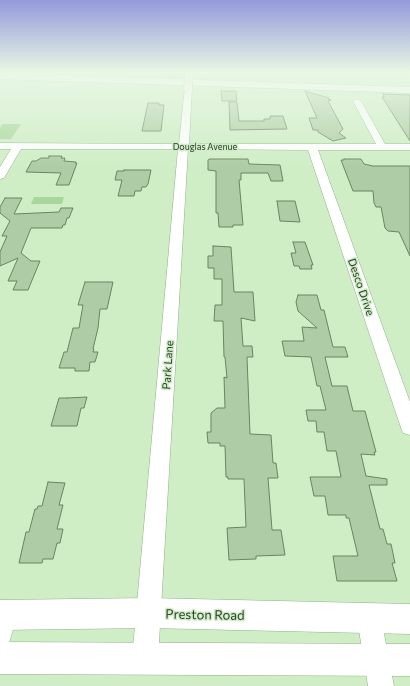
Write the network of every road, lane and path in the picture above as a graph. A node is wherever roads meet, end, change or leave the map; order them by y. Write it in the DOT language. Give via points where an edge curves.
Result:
graph roads {
  1 [pos="187,104"];
  2 [pos="359,104"];
  3 [pos="0,146"];
  4 [pos="18,146"];
  5 [pos="184,147"];
  6 [pos="312,147"];
  7 [pos="382,147"];
  8 [pos="410,147"];
  9 [pos="0,176"];
  10 [pos="410,428"];
  11 [pos="149,613"];
  12 [pos="368,618"];
  13 [pos="410,619"];
  14 [pos="2,622"];
  15 [pos="0,658"];
  16 [pos="145,658"];
  17 [pos="410,660"];
  18 [pos="379,673"];
  1 -- 5 [label="street, Park Lane"];
  2 -- 7 [label="street"];
  3 -- 4 [label="street, Douglas Avenue"];
  4 -- 5 [label="street, Douglas Avenue"];
  4 -- 9 [label="street"];
  5 -- 6 [label="street, Douglas Avenue"];
  5 -- 11 [label="street, Park Lane"];
  6 -- 7 [label="street, Douglas Avenue"];
  6 -- 10 [label="street, Desco Drive"];
  7 -- 8 [label="street, Douglas Avenue"];
  11 -- 12 [label="main road, Preston Road"];
  11 -- 14 [label="main road, Preston Road"];
  11 -- 16 [label="street, Park Lane"];
  12 -- 13 [label="main road, Preston Road"];
  12 -- 18 [label="street"];
  15 -- 16 [label="main road"];
  16 -- 18 [label="main road"];
  17 -- 18 [label="main road"];
}
